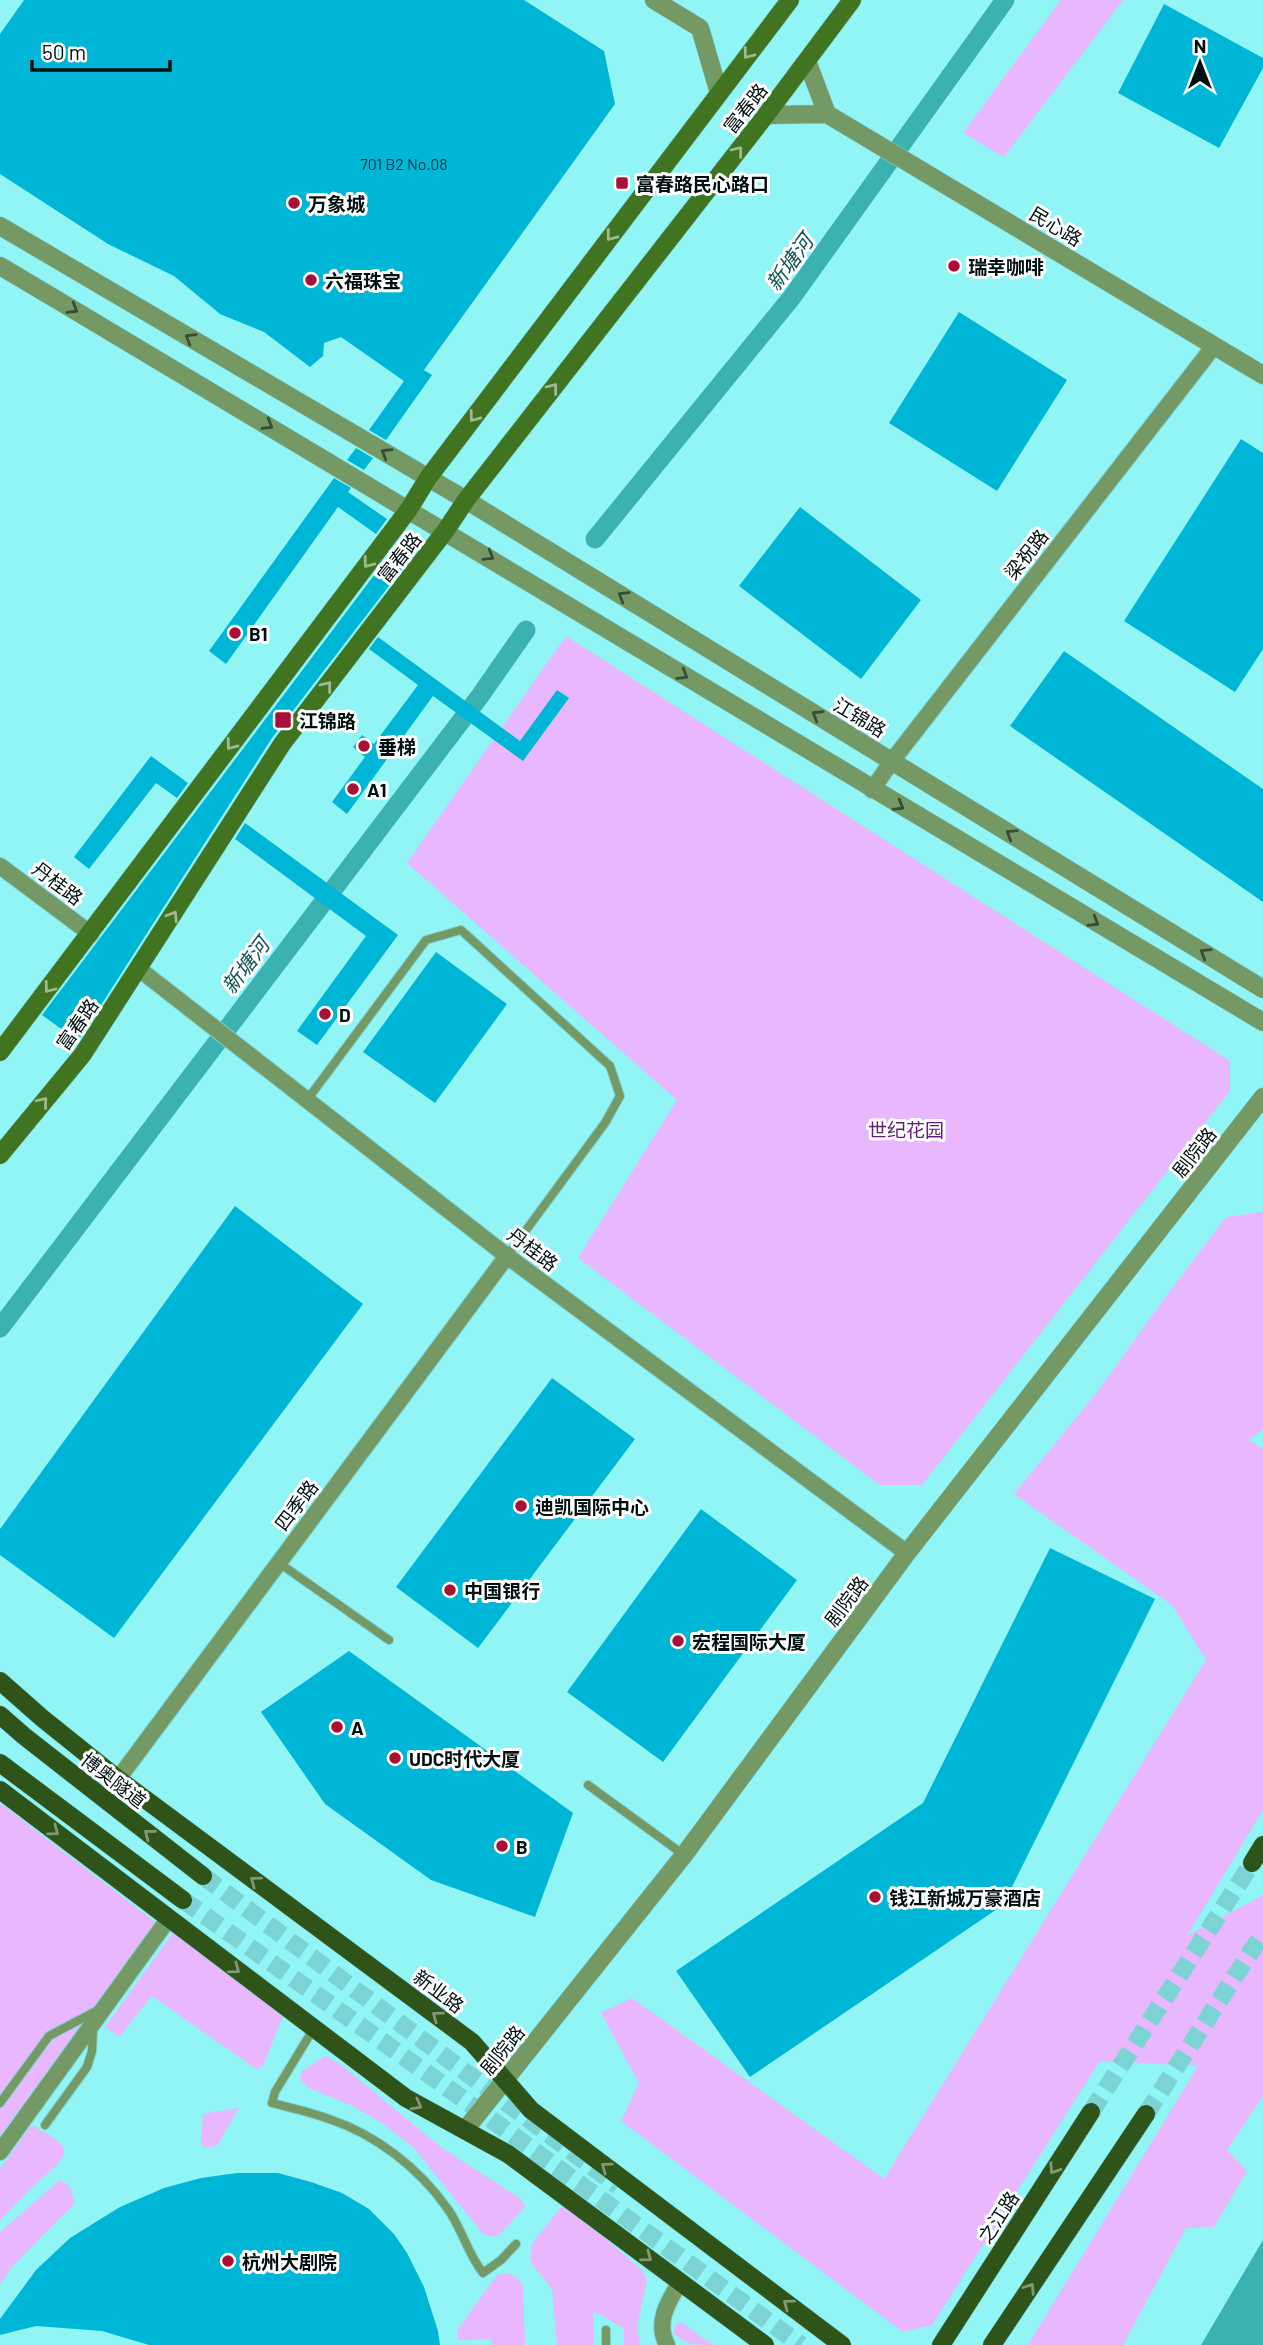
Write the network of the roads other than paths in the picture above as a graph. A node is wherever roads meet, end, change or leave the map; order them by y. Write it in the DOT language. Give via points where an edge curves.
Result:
graph roads {
  1 [pos="654,0"];
  2 [pos="790,0"];
  3 [pos="852,0"];
  4 [pos="807,61"];
  5 [pos="719,93"];
  6 [pos="827,114"];
  7 [pos="766,115"];
  8 [pos="0,226"];
  9 [pos="0,266"];
  10 [pos="1214,345"];
  11 [pos="1263,374"];
  12 [pos="428,478"];
  13 [pos="466,500"];
  14 [pos="409,509"];
  15 [pos="446,530"];
  16 [pos="892,761"];
  17 [pos="872,790"];
  18 [pos="0,866"];
  19 [pos="90,934"];
  20 [pos="139,969"];
  21 [pos="1263,989"];
  22 [pos="1263,1022"];
  23 [pos="0,1052"];
  24 [pos="1263,1097"];
  25 [pos="307,1100"];
  26 [pos="0,1155"];
  27 [pos="507,1256"];
  28 [pos="907,1553"];
  29 [pos="279,1563"];
  30 [pos="389,1640"];
  31 [pos="0,1681"];
  32 [pos="0,1715"];
  33 [pos="0,1763"];
  34 [pos="118,1779"];
  35 [pos="588,1785"];
  36 [pos="0,1790"];
  37 [pos="1263,1845"];
  38 [pos="684,1855"];
  39 [pos="1252,1863"];
  40 [pos="203,1876"];
  41 [pos="183,1900"];
  42 [pos="169,1918"];
  43 [pos="105,2007"];
  44 [pos="93,2022"];
  45 [pos="314,2028"];
  46 [pos="505,2081"];
  47 [pos="0,2103"];
  48 [pos="1091,2112"];
  49 [pos="1146,2114"];
  50 [pos="45,2125"];
  51 [pos="465,2130"];
  52 [pos="0,2152"];
  53 [pos="516,2244"];
  54 [pos="680,2282"];
  55 [pos="606,2330"];
  56 [pos="606,2345"];
  57 [pos="667,2345"];
  58 [pos="765,2345"];
  59 [pos="842,2345"];
  60 [pos="941,2345"];
  61 [pos="992,2345"];
  1 -- 5 [label="street" via="700,28"];
  2 -- 5 [label="main road, 富春路, one-way"];
  3 -- 4 [label="main road, 富春路"];
  4 -- 6 [label="street"];
  4 -- 7 [label="main road, 富春路"];
  5 -- 12 [label="main road, 富春路, one-way"];
  6 -- 7 [label="street"];
  6 -- 10 [label="street, 民心路"];
  13 -- 7 [label="main road, 富春路, one-way"];
  12 -- 8 [label="street, 江锦路, one-way"];
  9 -- 14 [label="street, one-way"];
  10 -- 11 [label="street, 民心路"];
  10 -- 16 [label="street, 梁祝路"];
  12 -- 13 [label="street, 江锦路"];
  12 -- 14 [label="main road, 富春路"];
  13 -- 15 [label="main road, 富春路"];
  16 -- 13 [label="street, 江锦路, one-way"];
  14 -- 15 [label="street"];
  14 -- 19 [label="main road, 富春路, one-way"];
  15 -- 17 [label="street, one-way"];
  20 -- 15 [label="main road, 富春路, one-way" via="282,744"];
  16 -- 17 [label="street, 梁祝路"];
  21 -- 16 [label="street, 江锦路, one-way"];
  17 -- 22 [label="street, one-way"];
  18 -- 19 [label="street, 丹桂路"];
  19 -- 23 [label="main road, 富春路, one-way"];
  20 -- 25 [label="street, 丹桂路"];
  26 -- 20 [label="main road, 富春路, one-way" via="83,1054"];
  24 -- 28 [label="street, 剧院路"];
  25 -- 27 [label="street, 丹桂路"];
  25 -- 27 [label="lane" via="426,940 461,930 610,1066 620,1096 605,1124"];
  27 -- 28 [label="street, 丹桂路"];
  27 -- 29 [label="street, 四季路"];
  28 -- 38 [label="street, 剧院路"];
  29 -- 30 [label="lane"];
  29 -- 34 [label="street, 四季路"];
  31 -- 34 [label="main road, 新业路"];
  40 -- 32 [label="main road, 博奥隧道, one-way"];
  33 -- 41 [label="main road"];
  46 -- 34 [label="main road, 新业路, one-way" via="472,2042"];
  35 -- 38 [label="lane"];
  36 -- 42 [label="main road, one-way"];
  37 -- 39 [label="main road"];
  38 -- 46 [label="street, 剧院路"];
  42 -- 43 [label="street"];
  42 -- 45 [label="main road, one-way"];
  43 -- 44 [label="street"];
  43 -- 47 [label="lane" via="49,2036"];
  44 -- 50 [label="lane" via="87,2067"];
  44 -- 52 [label="street"];
  45 -- 51 [label="main road, one-way" via="406,2098"];
  45 -- 53 [label="lane" via="272,2103 330,2119 400,2159 426,2180 449,2210 483,2273"];
  46 -- 51 [label="street, 剧院路"];
  59 -- 46 [label="main road, 新业路, one-way" via="531,2110"];
  48 -- 60 [label="main road, 之江路, one-way"];
  61 -- 49 [label="main road, one-way"];
  51 -- 54 [label="main road, one-way" via="508,2154"];
  54 -- 57 [label="street" via="665,2306 662,2327"];
  54 -- 58 [label="main road"];
  55 -- 56 [label="lane"];
}
